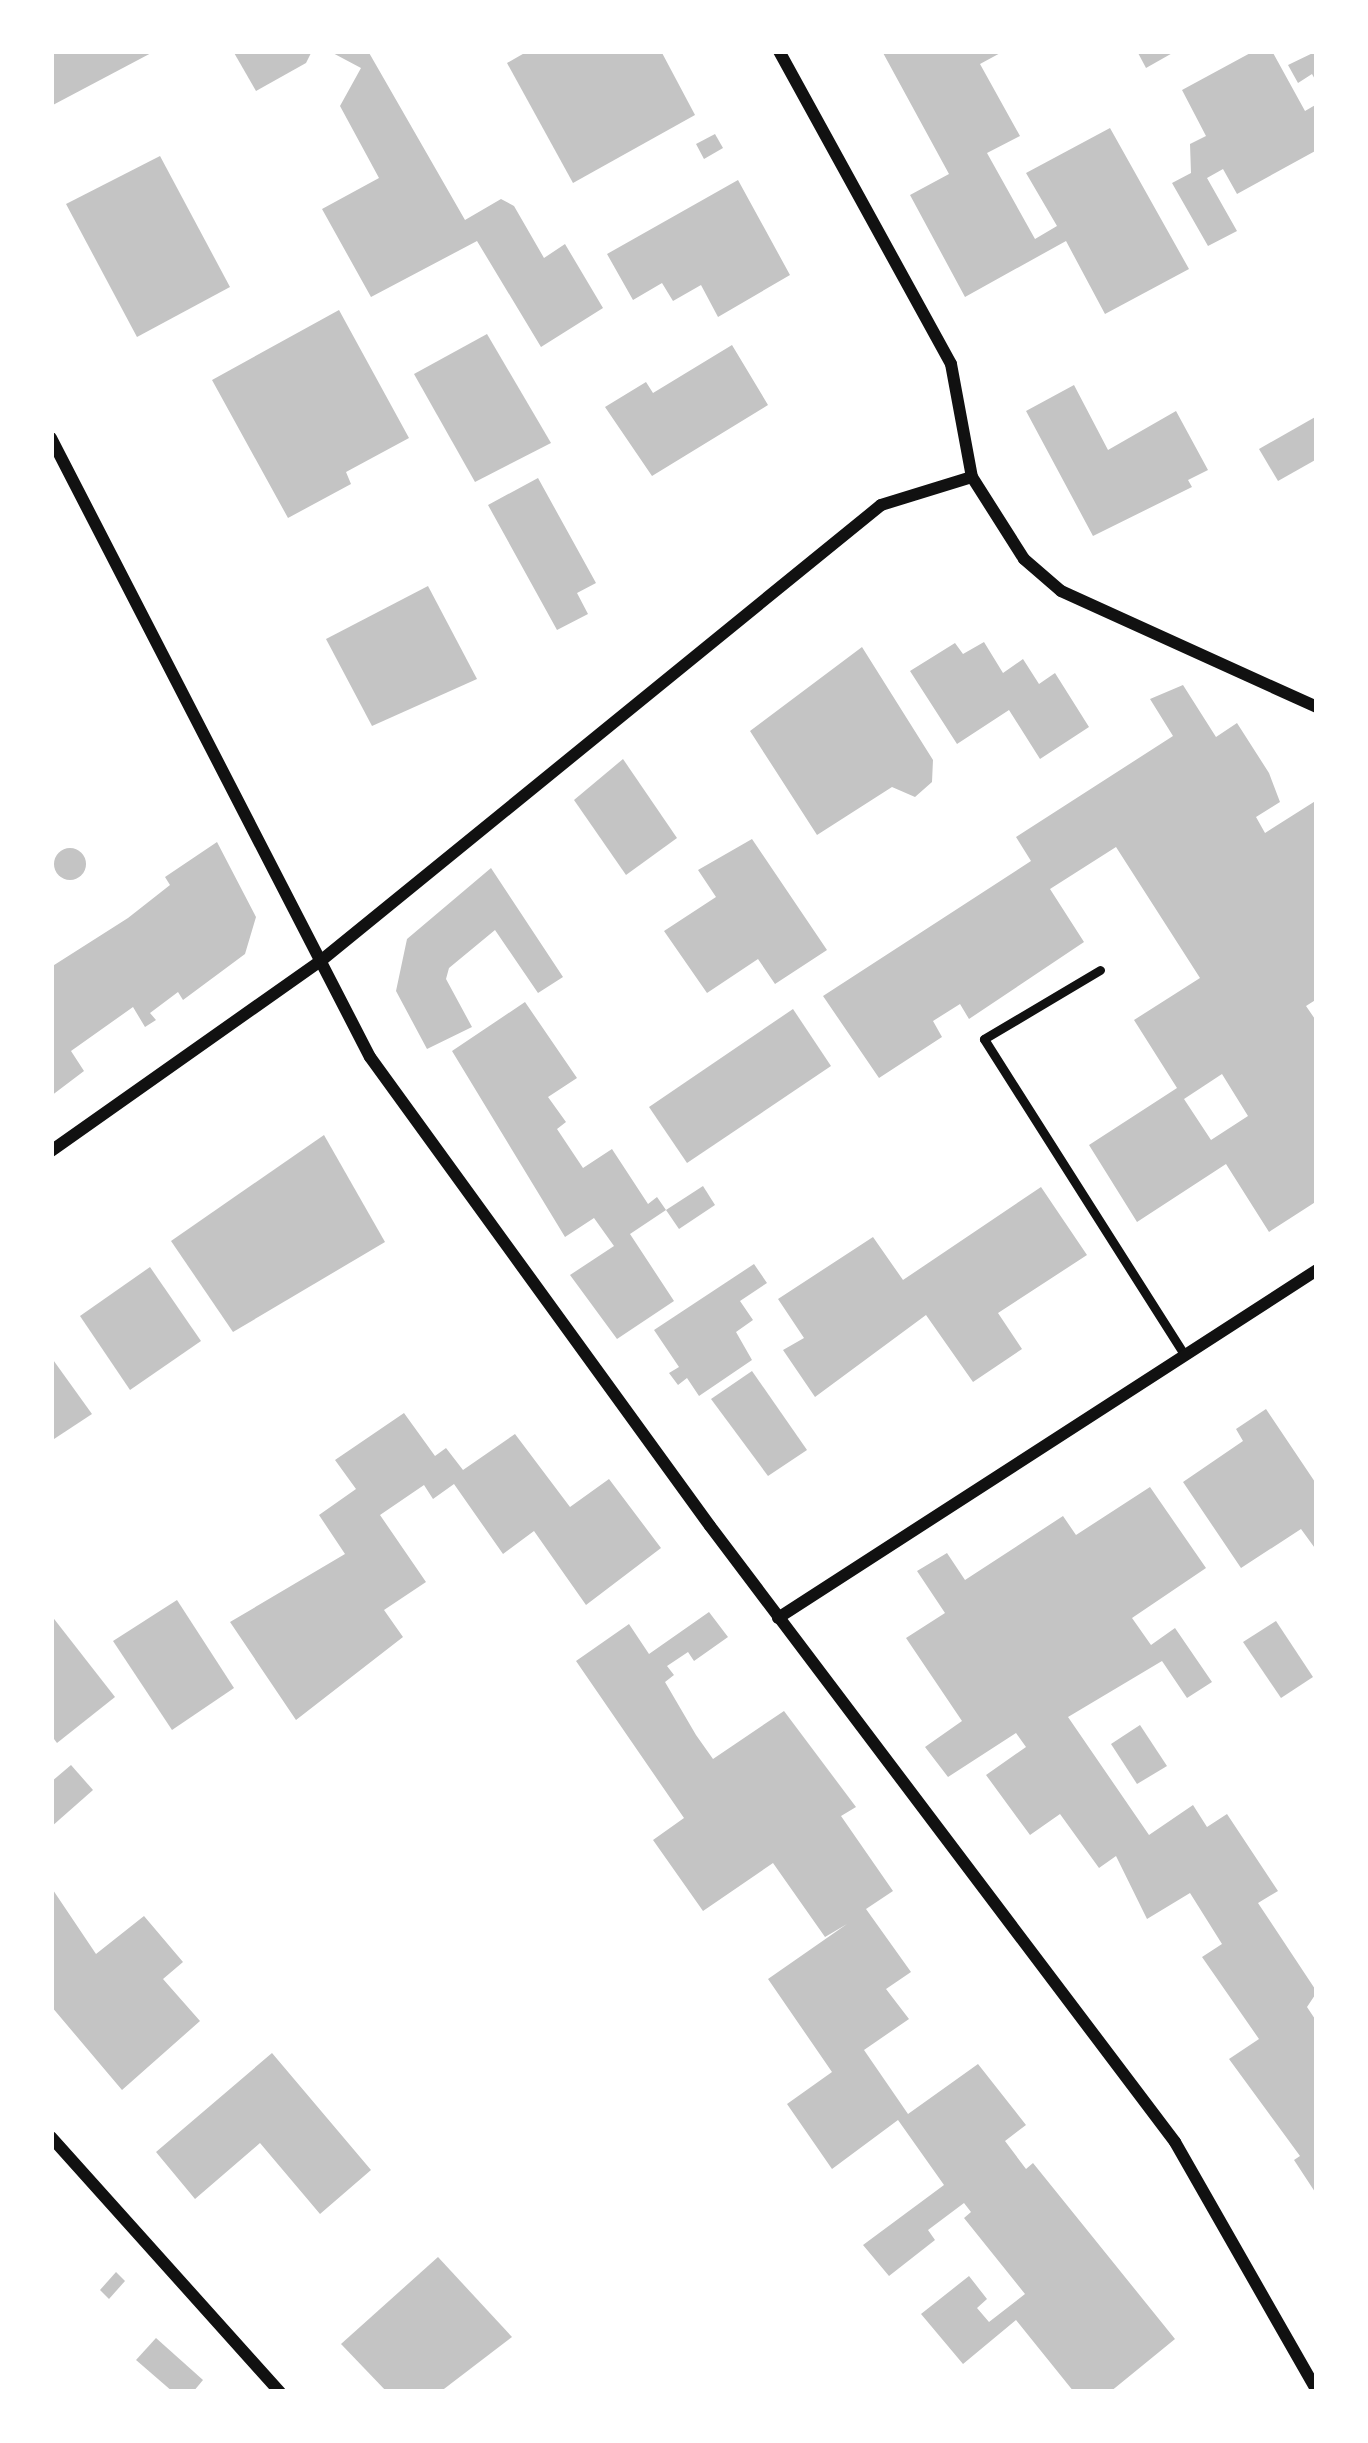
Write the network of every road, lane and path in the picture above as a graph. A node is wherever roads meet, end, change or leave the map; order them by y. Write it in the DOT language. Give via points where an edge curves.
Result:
graph roads {
  1 [pos="778,51"];
  2 [pos="51,438"];
  3 [pos="972,477"];
  4 [pos="1317,706"];
  5 [pos="323,959"];
  6 [pos="1100,970"];
  7 [pos="51,1150"];
  8 [pos="1317,1270"];
  9 [pos="1184,1354"];
  10 [pos="778,1618"];
  11 [pos="51,2137"];
  12 [pos="1317,2391"];
  13 [pos="280,2392"];
  1 -- 3 [label="street" via="951,364"];
  2 -- 5 [label="street"];
  3 -- 4 [label="street" via="1024,559 1061,591"];
  3 -- 5 [label="street" via="881,505"];
  5 -- 7 [label="street"];
  5 -- 10 [label="street" via="370,1057 476,1211"];
  6 -- 9 [label="lane" via="984,1039"];
  8 -- 9 [label="street"];
  9 -- 10 [label="street"];
  10 -- 12 [label="street" via="1175,2142"];
  11 -- 13 [label="street"];
}
